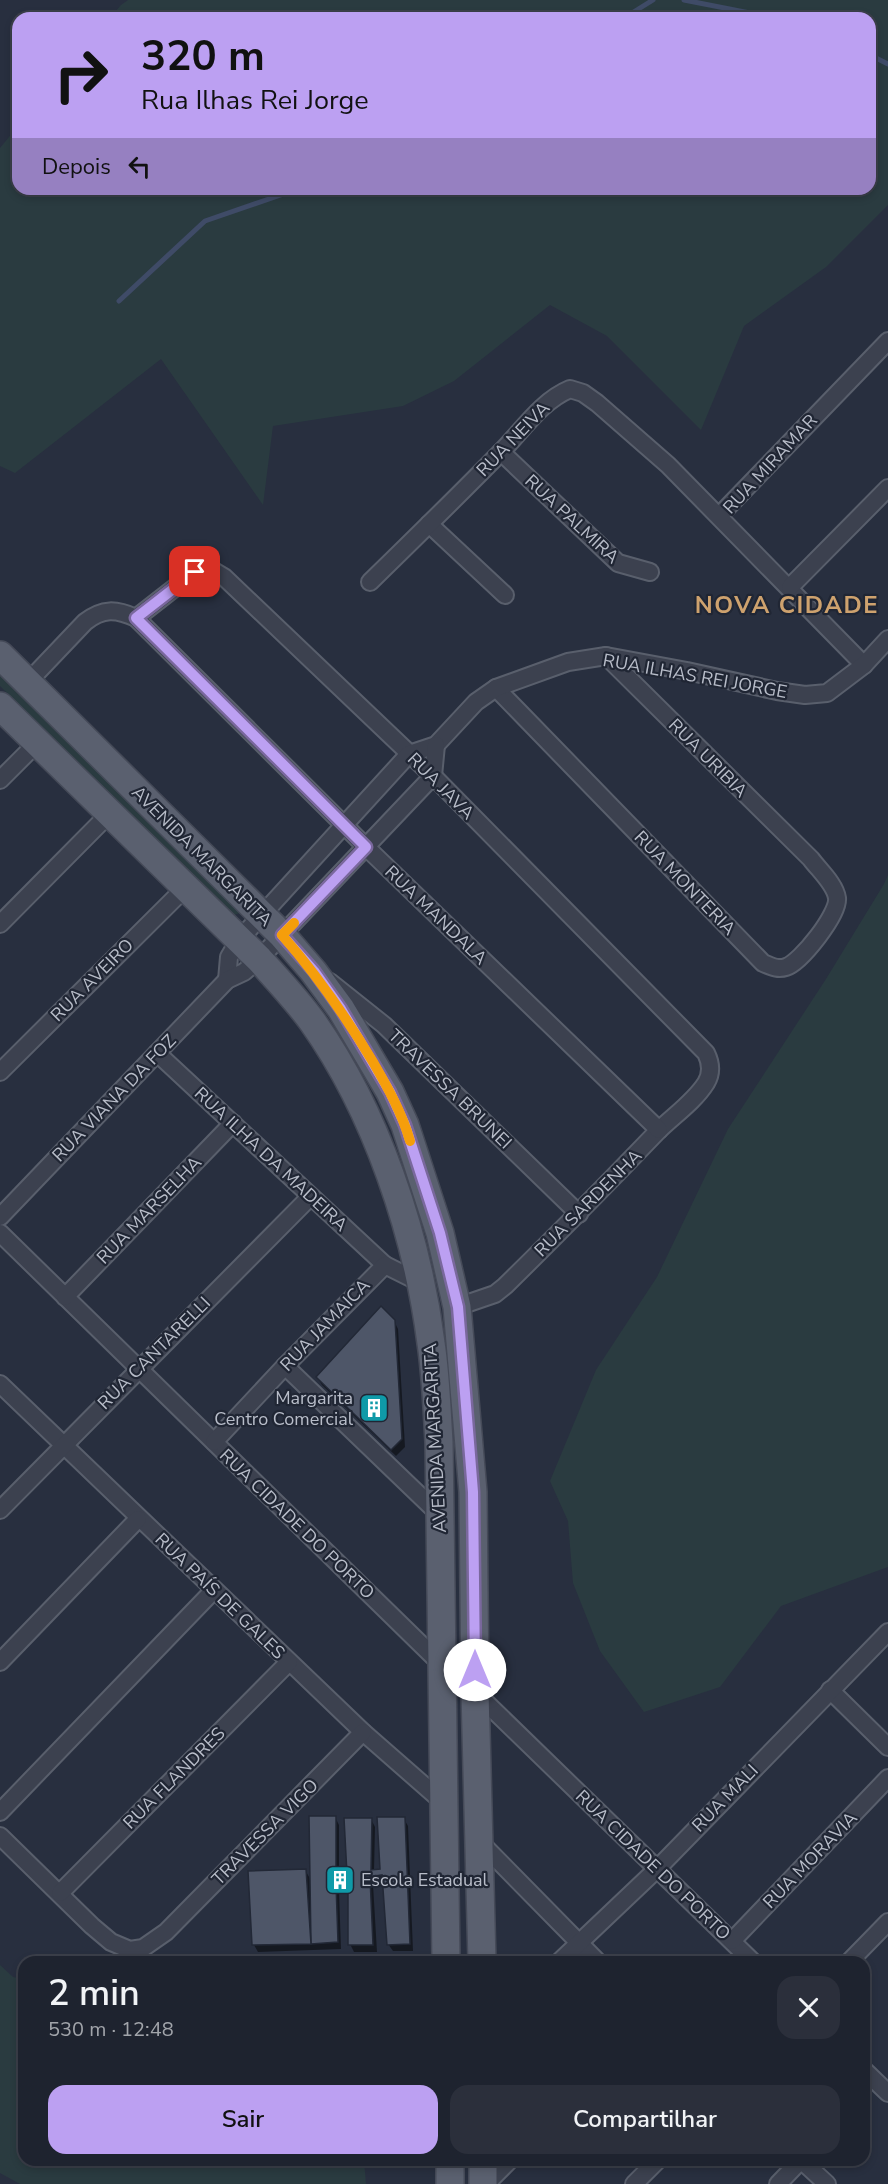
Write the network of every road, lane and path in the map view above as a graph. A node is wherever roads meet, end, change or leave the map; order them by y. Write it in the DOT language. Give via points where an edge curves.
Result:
graph roads {
  1 [pos="888,341"];
  2 [pos="501,452"];
  3 [pos="888,488"];
  4 [pos="719,516"];
  5 [pos="429,524"];
  6 [pos="650,572"];
  7 [pos="370,582"];
  8 [pos="790,587"];
  9 [pos="505,595"];
  10 [pos="136,618"];
  11 [pos="888,639"];
  12 [pos="0,656"];
  13 [pos="606,656"];
  14 [pos="864,664"];
  15 [pos="27,682"];
  16 [pos="496,688"];
  17 [pos="0,706"];
  18 [pos="37,743"];
  19 [pos="436,746"];
  20 [pos="409,754"];
  21 [pos="433,776"];
  22 [pos="0,780"];
  23 [pos="110,813"];
  24 [pos="343,825"];
  25 [pos="366,847"];
  26 [pos="810,859"];
  27 [pos="185,888"];
  28 [pos="262,915"];
  29 [pos="0,924"];
  30 [pos="282,935"];
  31 [pos="239,940"];
  32 [pos="259,959"];
  33 [pos="314,971"];
  34 [pos="227,980"];
  35 [pos="157,1053"];
  36 [pos="0,1072"];
  37 [pos="707,1082"];
  38 [pos="233,1123"];
  39 [pos="659,1130"];
  40 [pos="309,1197"];
  41 [pos="579,1214"];
  42 [pos="0,1217"];
  43 [pos="0,1233"];
  44 [pos="385,1265"];
  45 [pos="421,1283"];
  46 [pos="64,1297"];
  47 [pos="458,1307"];
  48 [pos="285,1366"];
  49 [pos="139,1368"];
  50 [pos="0,1384"];
  51 [pos="214,1442"];
  52 [pos="63,1446"];
  53 [pos="0,1510"];
  54 [pos="440,1515"];
  55 [pos="138,1519"];
  56 [pos="213,1591"];
  57 [pos="888,1632"];
  58 [pos="0,1662"];
  59 [pos="289,1662"];
  60 [pos="441,1663"];
  61 [pos="830,1690"];
  62 [pos="475,1692"];
  63 [pos="363,1732"];
  64 [pos="888,1747"];
  65 [pos="888,1778"];
  66 [pos="444,1803"];
  67 [pos="0,1812"];
  68 [pos="0,1836"];
  69 [pos="480,1842"];
  70 [pos="657,1869"];
  71 [pos="60,1893"];
  72 [pos="888,1922"];
  73 [pos="732,1941"];
  74 [pos="580,1943"];
  75 [pos="446,1956"];
  76 [pos="482,1956"];
  77 [pos="566,1956"];
  78 [pos="592,1956"];
  79 [pos="747,1956"];
  80 [pos="855,1956"];
  81 [pos="870,2074"];
  82 [pos="884,2083"];
  83 [pos="450,2166"];
  84 [pos="483,2166"];
  85 [pos="504,2166"];
  86 [pos="652,2166"];
  87 [pos="795,2166"];
  88 [pos="808,2166"];
  89 [pos="450,2184"];
  90 [pos="484,2184"];
  91 [pos="634,2184"];
  92 [pos="778,2184"];
  93 [pos="827,2184"];
  1 -- 4 [label="street, RUA MIRAMAR"];
  2 -- 4 [label="street, RUA NEIVA" via="557,394 570,389 583,393 606,411"];
  2 -- 5 [label="street, RUA NEIVA"];
  2 -- 6 [label="street, RUA PALMIRA" via="618,563"];
  3 -- 8 [label="street"];
  4 -- 8 [label="street, RUA MIRAMAR"];
  5 -- 7 [label="street, RUA NEIVA"];
  5 -- 9 [label="street"];
  8 -- 14 [label="street, RUA MIRAMAR"];
  10 -- 15 [label="street, RUA MANDALA" via="119,611 95,614"];
  10 -- 20 [label="street, RUA JAVA" via="195,572 214,571"];
  10 -- 24 [label="street, RUA MANDALA"];
  11 -- 14 [label="street, RUA ILHAS REI JORGE"];
  12 -- 15 [label="main road, AVENIDA MARGARITA"];
  13 -- 14 [label="street, RUA ILHAS REI JORGE" via="805,695 827,693"];
  13 -- 16 [label="street, RUA ILHAS REI JORGE" via="568,662"];
  13 -- 26 [label="street, RUA URIBIA"];
  15 -- 28 [label="main road, AVENIDA MARGARITA"];
  16 -- 19 [label="street, RUA ILHAS REI JORGE" via="476,702"];
  16 -- 26 [label="street, RUA MONTERIA" via="741,941 775,968 795,962 836,909 837,897 832,886"];
  17 -- 18 [label="main road, AVENIDA MARGARITA"];
  18 -- 22 [label="street"];
  18 -- 23 [label="main road, AVENIDA MARGARITA"];
  19 -- 20 [label="street"];
  19 -- 21 [label="street"];
  20 -- 21 [label="street, RUA JAVA"];
  20 -- 24 [label="street"];
  21 -- 25 [label="street"];
  21 -- 37 [label="street, RUA JAVA" via="706,1053 710,1062"];
  23 -- 27 [label="main road, AVENIDA MARGARITA"];
  23 -- 29 [label="street"];
  24 -- 25 [label="street, RUA MANDALA"];
  24 -- 28 [label="street"];
  25 -- 30 [label="street"];
  25 -- 39 [label="street, RUA MANDALA"];
  27 -- 31 [label="main road, AVENIDA MARGARITA"];
  27 -- 36 [label="street, RUA AVEIRO"];
  28 -- 30 [label="main road, AVENIDA MARGARITA"];
  28 -- 31 [label="street"];
  30 -- 32 [label="street"];
  30 -- 33 [label="main road, AVENIDA MARGARITA"];
  31 -- 32 [label="main road, AVENIDA MARGARITA"];
  31 -- 34 [label="street" via="229,957"];
  32 -- 34 [label="street, RUA VIANA DA FOZ"];
  32 -- 45 [label="main road, AVENIDA MARGARITA" via="311,1020 366,1116 390,1177"];
  33 -- 41 [label="street, TRAVESSA BRUNEI" via="384,1025"];
  33 -- 47 [label="main road, AVENIDA MARGARITA" via="341,1009 405,1125 440,1233"];
  34 -- 35 [label="street, RUA VIANA DA FOZ"];
  35 -- 38 [label="street, RUA ILHA DA MADEIRA"];
  35 -- 42 [label="street, RUA VIANA DA FOZ"];
  37 -- 39 [label="street, RUA SARDENHA"];
  38 -- 40 [label="street, RUA ILHA DA MADEIRA"];
  38 -- 46 [label="street, RUA MARSELHA"];
  39 -- 41 [label="street, RUA SARDENHA"];
  40 -- 44 [label="street, RUA ILHA DA MADEIRA"];
  40 -- 49 [label="street, RUA CANTARELLI"];
  41 -- 47 [label="street, RUA SARDENHA" via="495,1294"];
  43 -- 46 [label="street, RUA CIDADE DO PORTO"];
  44 -- 45 [label="street, RUA JAMAICA"];
  44 -- 48 [label="street, RUA JAMAICA"];
  45 -- 54 [label="main road, AVENIDA MARGARITA" via="436,1383"];
  46 -- 49 [label="street, RUA CIDADE DO PORTO"];
  47 -- 62 [label="main road, AVENIDA MARGARITA" via="473,1492"];
  48 -- 51 [label="street, RUA JAMAICA"];
  48 -- 54 [label="street"];
  49 -- 51 [label="street, RUA CIDADE DO PORTO"];
  49 -- 52 [label="street, RUA CANTARELLI"];
  50 -- 52 [label="street, RUA PAÍS DE GALES"];
  51 -- 60 [label="street, RUA CIDADE DO PORTO"];
  52 -- 53 [label="street, RUA CANTARELLI"];
  52 -- 55 [label="street, RUA PAÍS DE GALES"];
  54 -- 60 [label="main road, AVENIDA MARGARITA"];
  55 -- 56 [label="street, RUA PAÍS DE GALES"];
  55 -- 58 [label="street"];
  56 -- 59 [label="street, RUA PAÍS DE GALES"];
  56 -- 67 [label="street"];
  57 -- 61 [label="street, RUA MALI"];
  59 -- 63 [label="street, RUA PAÍS DE GALES"];
  59 -- 71 [label="street, RUA FLANDRES"];
  60 -- 66 [label="main road, AVENIDA MARGARITA"];
  61 -- 64 [label="street"];
  61 -- 70 [label="street, RUA MALI"];
  62 -- 69 [label="main road, AVENIDA MARGARITA"];
  62 -- 70 [label="street, RUA CIDADE DO PORTO"];
  63 -- 66 [label="street, RUA PAÍS DE GALES"];
  63 -- 71 [label="street, TRAVESSA VIGO" via="166,1932 143,1948 130,1950 111,1942"];
  65 -- 73 [label="street, RUA MORAVIA"];
  66 -- 75 [label="main road, AVENIDA MARGARITA"];
  68 -- 71 [label="street, TRAVESSA VIGO"];
  69 -- 74 [label="street"];
  69 -- 76 [label="main road, AVENIDA MARGARITA"];
  70 -- 73 [label="street, RUA CIDADE DO PORTO"];
  70 -- 74 [label="street, RUA MALI"];
  72 -- 80 [label="street"];
  73 -- 79 [label="street, RUA CIDADE DO PORTO"];
  74 -- 77 [label="street, RUA MALI"];
  74 -- 78 [label="street"];
  81 -- 82 [label="street"];
  83 -- 89 [label="main road"];
  84 -- 90 [label="main road"];
  85 -- 90 [label="street"];
  86 -- 91 [label="street"];
  87 -- 92 [label="street"];
  88 -- 93 [label="street"];
}
